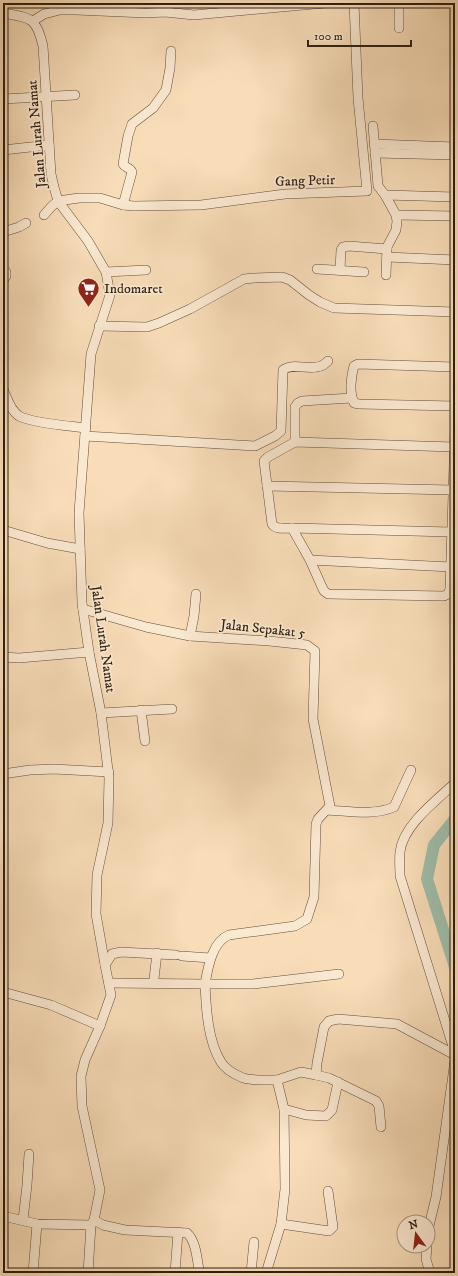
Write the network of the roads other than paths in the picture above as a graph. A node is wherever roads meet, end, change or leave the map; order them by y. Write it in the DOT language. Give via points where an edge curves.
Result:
graph roads {
  1 [pos="325,3"];
  2 [pos="354,3"];
  3 [pos="400,3"];
  4 [pos="242,7"];
  5 [pos="166,8"];
  6 [pos="3,13"];
  7 [pos="33,21"];
  8 [pos="399,28"];
  9 [pos="171,51"];
  10 [pos="75,95"];
  11 [pos="46,96"];
  12 [pos="3,99"];
  13 [pos="373,126"];
  14 [pos="49,145"];
  15 [pos="455,147"];
  16 [pos="375,149"];
  17 [pos="3,150"];
  18 [pos="421,150"];
  19 [pos="455,155"];
  20 [pos="386,195"];
  21 [pos="455,196"];
  22 [pos="58,201"];
  23 [pos="123,205"];
  24 [pos="396,214"];
  25 [pos="44,215"];
  26 [pos="455,216"];
  27 [pos="26,223"];
  28 [pos="3,232"];
  29 [pos="387,253"];
  30 [pos="455,260"];
  31 [pos="317,269"];
  32 [pos="146,270"];
  33 [pos="340,270"];
  34 [pos="6,272"];
  35 [pos="106,272"];
  36 [pos="364,272"];
  37 [pos="386,275"];
  38 [pos="3,281"];
  39 [pos="454,313"];
  40 [pos="99,326"];
  41 [pos="328,361"];
  42 [pos="455,367"];
  43 [pos="3,389"];
  44 [pos="352,398"];
  45 [pos="455,406"];
  46 [pos="86,432"];
  47 [pos="455,433"];
  48 [pos="295,442"];
  49 [pos="454,447"];
  50 [pos="267,486"];
  51 [pos="453,490"];
  52 [pos="292,528"];
  53 [pos="3,530"];
  54 [pos="452,532"];
  55 [pos="80,549"];
  56 [pos="310,560"];
  57 [pos="451,566"];
  58 [pos="196,594"];
  59 [pos="83,609"];
  60 [pos="190,636"];
  61 [pos="89,652"];
  62 [pos="3,658"];
  63 [pos="172,709"];
  64 [pos="141,710"];
  65 [pos="101,713"];
  66 [pos="145,742"];
  67 [pos="411,770"];
  68 [pos="109,772"];
  69 [pos="3,774"];
  70 [pos="455,783"];
  71 [pos="327,810"];
  72 [pos="157,954"];
  73 [pos="210,958"];
  74 [pos="105,965"];
  75 [pos="339,974"];
  76 [pos="154,979"];
  77 [pos="108,983"];
  78 [pos="205,984"];
  79 [pos="3,992"];
  80 [pos="100,1026"];
  81 [pos="455,1054"];
  82 [pos="455,1060"];
  83 [pos="316,1075"];
  84 [pos="277,1080"];
  85 [pos="338,1082"];
  86 [pos="284,1109"];
  87 [pos="381,1128"];
  88 [pos="29,1154"];
  89 [pos="328,1191"];
  90 [pos="432,1214"];
  91 [pos="3,1216"];
  92 [pos="23,1220"];
  93 [pos="92,1222"];
  94 [pos="37,1224"];
  95 [pos="281,1224"];
  96 [pos="178,1232"];
  97 [pos="254,1242"];
  98 [pos="426,1254"];
  99 [pos="33,1273"];
  100 [pos="88,1273"];
  101 [pos="175,1273"];
  102 [pos="201,1273"];
  103 [pos="251,1273"];
  104 [pos="266,1273"];
  105 [pos="430,1273"];
  1 -- 4 [label="street"];
  2 -- 23 [label="street, Gang Petir" via="360,134 367,191 285,194 201,205"];
  3 -- 8 [label="street"];
  4 -- 5 [label="street" via="194,15"];
  5 -- 7 [label="street" via="146,12 60,10 44,14"];
  6 -- 7 [label="street"];
  7 -- 11 [label="street, Jalan Lurah Namat" via="43,46"];
  9 -- 23 [label="street" via="166,90 153,108 132,124 128,136 123,161 124,166 132,172"];
  10 -- 11 [label="street"];
  11 -- 12 [label="street"];
  11 -- 14 [label="street, Jalan Lurah Namat"];
  13 -- 16 [label="street"];
  14 -- 17 [label="street"];
  14 -- 22 [label="street, Jalan Lurah Namat" via="51,174"];
  15 -- 18 [label="street"];
  16 -- 18 [label="street"];
  16 -- 20 [label="street" via="378,186"];
  18 -- 19 [label="street"];
  20 -- 21 [label="street"];
  20 -- 24 [label="street"];
  22 -- 23 [label="street, Gang Petir" via="100,198"];
  22 -- 25 [label="street"];
  22 -- 35 [label="street, Jalan Lurah Namat" via="88,241"];
  24 -- 26 [label="street"];
  24 -- 29 [label="street" via="396,230 387,247"];
  27 -- 28 [label="street"];
  29 -- 30 [label="street"];
  29 -- 33 [label="street" via="343,247"];
  29 -- 37 [label="street"];
  31 -- 33 [label="street"];
  32 -- 35 [label="street"];
  33 -- 36 [label="street"];
  34 -- 38 [label="street"];
  35 -- 40 [label="street, Jalan Lurah Namat" via="110,295"];
  39 -- 40 [label="street" via="334,308 282,277 244,279 190,309 147,327"];
  40 -- 46 [label="street, Jalan Lurah Namat" via="91,354"];
  41 -- 46 [label="street" via="317,367 288,367 283,370 281,431 255,446"];
  42 -- 44 [label="street" via="358,364 352,372"];
  43 -- 46 [label="street" via="10,407 18,415"];
  44 -- 45 [label="street" via="354,403 359,404"];
  44 -- 48 [label="street" via="298,403 295,407"];
  46 -- 55 [label="street, Jalan Lurah Namat" via="79,513"];
  47 -- 49 [label="street"];
  48 -- 49 [label="street"];
  48 -- 50 [label="street" via="264,461"];
  49 -- 51 [label="street"];
  50 -- 51 [label="street"];
  50 -- 52 [label="street" via="272,524 277,528"];
  51 -- 54 [label="street"];
  52 -- 54 [label="street"];
  52 -- 56 [label="street"];
  53 -- 55 [label="street"];
  54 -- 57 [label="street"];
  55 -- 59 [label="street, Jalan Lurah Namat"];
  56 -- 57 [label="street"];
  56 -- 57 [label="street" via="324,591 328,594 444,596 450,589"];
  58 -- 60 [label="street"];
  59 -- 60 [label="street, Jalan Sepakat 5" via="146,627"];
  59 -- 61 [label="street, Jalan Lurah Namat"];
  60 -- 71 [label="street, Jalan Sepakat 5" via="299,644 315,651 313,719 330,806"];
  61 -- 62 [label="street"];
  61 -- 65 [label="street, Jalan Lurah Namat"];
  63 -- 64 [label="street"];
  64 -- 65 [label="street"];
  64 -- 66 [label="street"];
  65 -- 68 [label="street, Jalan Lurah Namat"];
  67 -- 71 [label="street" via="394,807 384,812"];
  68 -- 69 [label="street" via="54,769"];
  68 -- 74 [label="street, Jalan Lurah Namat" via="108,823 97,875 96,914"];
  70 -- 81 [label="street" via="416,820 403,840 400,876"];
  71 -- 73 [label="street" via="316,824 314,897 307,919 295,926 229,934 223,937"];
  72 -- 73 [label="street"];
  72 -- 74 [label="street" via="121,952 112,954"];
  72 -- 76 [label="street"];
  73 -- 78 [label="street"];
  74 -- 77 [label="street, Jalan Lurah Namat"];
  75 -- 78 [label="street" via="253,984"];
  77 -- 78 [label="street"];
  77 -- 80 [label="street, Jalan Lurah Namat" via="111,995"];
  78 -- 84 [label="street" via="206,1011 214,1047 221,1063 243,1078"];
  79 -- 80 [label="street" via="51,1005"];
  80 -- 93 [label="street, Jalan Lurah Namat" via="81,1076 82,1106 100,1190"];
  81 -- 83 [label="street" via="397,1024 338,1019 329,1021 324,1026"];
  82 -- 90 [label="street"];
  83 -- 84 [label="street" via="301,1072"];
  83 -- 85 [label="street"];
  84 -- 86 [label="street"];
  85 -- 86 [label="street" via="332,1110 326,1116 306,1115"];
  85 -- 87 [label="street" via="376,1101 379,1106"];
  86 -- 95 [label="street" via="285,1189"];
  88 -- 92 [label="street"];
  89 -- 95 [label="street" via="333,1227 329,1231"];
  91 -- 92 [label="street"];
  92 -- 94 [label="street"];
  93 -- 94 [label="street"];
  93 -- 96 [label="street" via="124,1230"];
  93 -- 100 [label="street, Jalan Lurah Namat"];
  94 -- 99 [label="street"];
  95 -- 104 [label="street"];
  96 -- 101 [label="street"];
  96 -- 102 [label="street" via="190,1236"];
  97 -- 103 [label="street"];
  98 -- 105 [label="street"];
}
